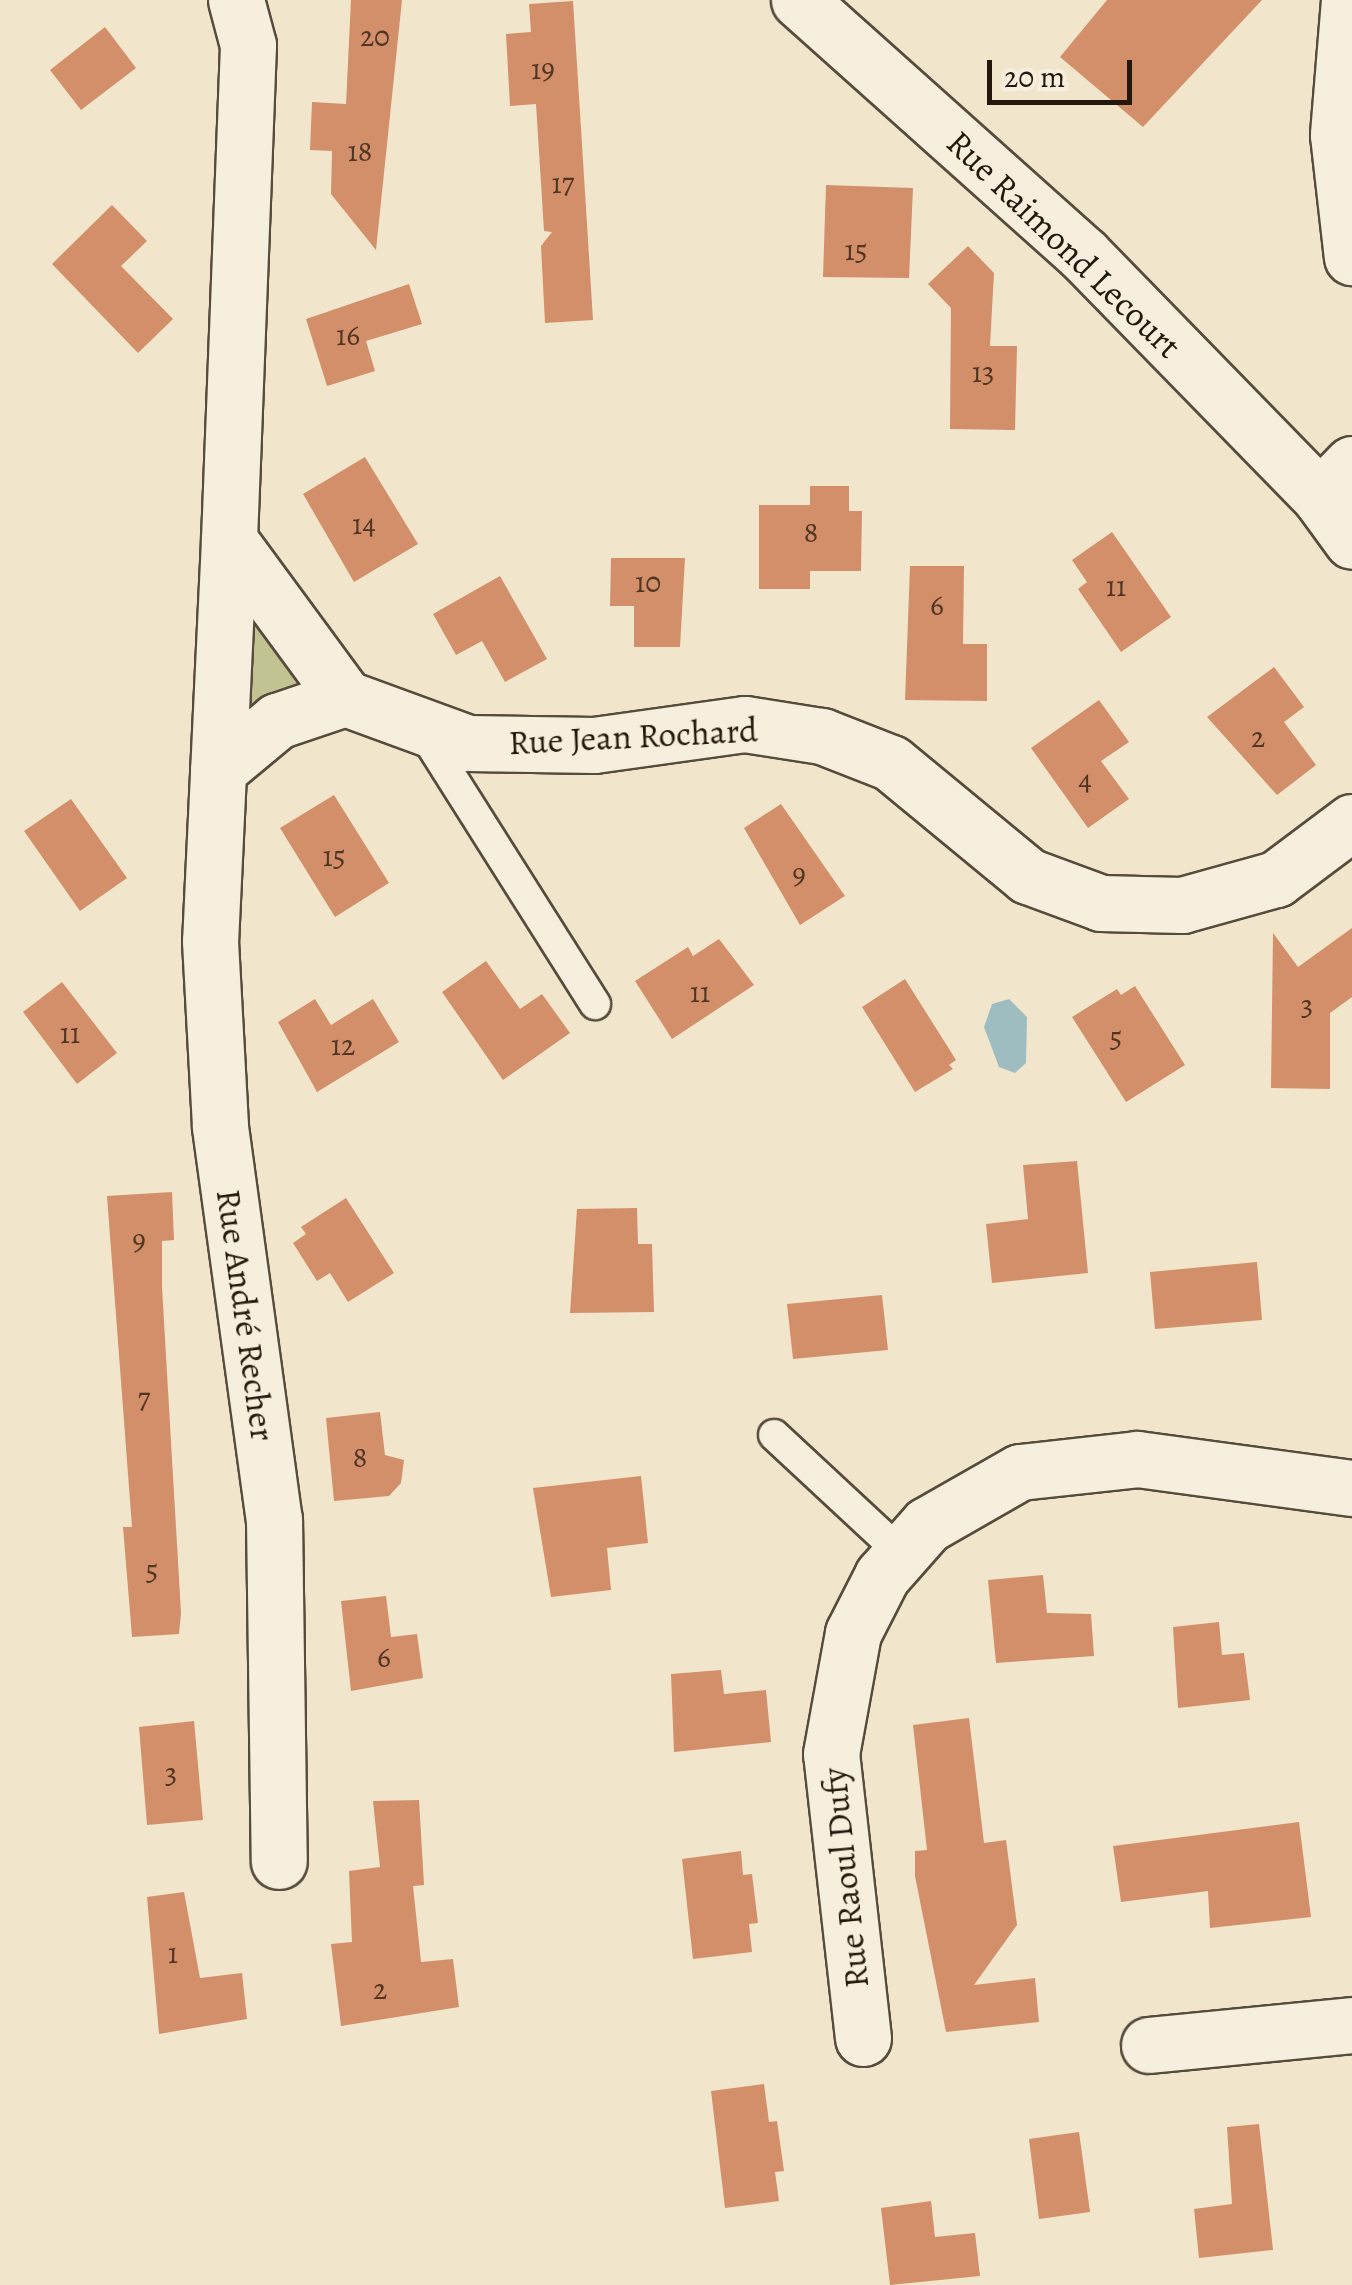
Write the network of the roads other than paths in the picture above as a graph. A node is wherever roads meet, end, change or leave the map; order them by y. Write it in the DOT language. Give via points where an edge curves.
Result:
graph roads {
  1 [pos="236,0"];
  2 [pos="799,0"];
  3 [pos="1348,0"];
  4 [pos="1350,238"];
  5 [pos="1336,480"];
  6 [pos="229,540"];
  7 [pos="1352,541"];
  8 [pos="345,698"];
  9 [pos="420,727"];
  10 [pos="218,770"];
  11 [pos="1352,822"];
  12 [pos="595,1004"];
  13 [pos="774,1436"];
  14 [pos="1352,1488"];
  15 [pos="901,1553"];
  16 [pos="279,1861"];
  17 [pos="1352,2025"];
  18 [pos="863,2038"];
  19 [pos="1149,2045"];
  1 -- 6 [label="street" via="248,46"];
  2 -- 5 [label="street, Rue Raimond Lecourt"];
  3 -- 4 [label="street" via="1338,135"];
  5 -- 7 [label="street, Rue Raimond Lecourt"];
  6 -- 8 [label="street"];
  6 -- 10 [label="street, Rue André Recher"];
  8 -- 9 [label="street, Rue Jean Rochard"];
  8 -- 10 [label="street" via="277,722"];
  9 -- 11 [label="street, Rue Jean Rochard" via="468,743 528,746 594,745 746,724 822,736 891,763 1028,876 1101,903 1182,905 1276,880"];
  9 -- 12 [label="lane"];
  10 -- 16 [label="street, Rue André Recher" via="210,941 220,1127 274,1519"];
  13 -- 15 [label="lane"];
  14 -- 15 [label="street, Rue Raoul Dufy" via="1137,1459 1020,1472 926,1525"];
  15 -- 18 [label="street, Rue Raoul Dufy" via="854,1633 831,1754"];
  17 -- 19 [label="street"];
}
